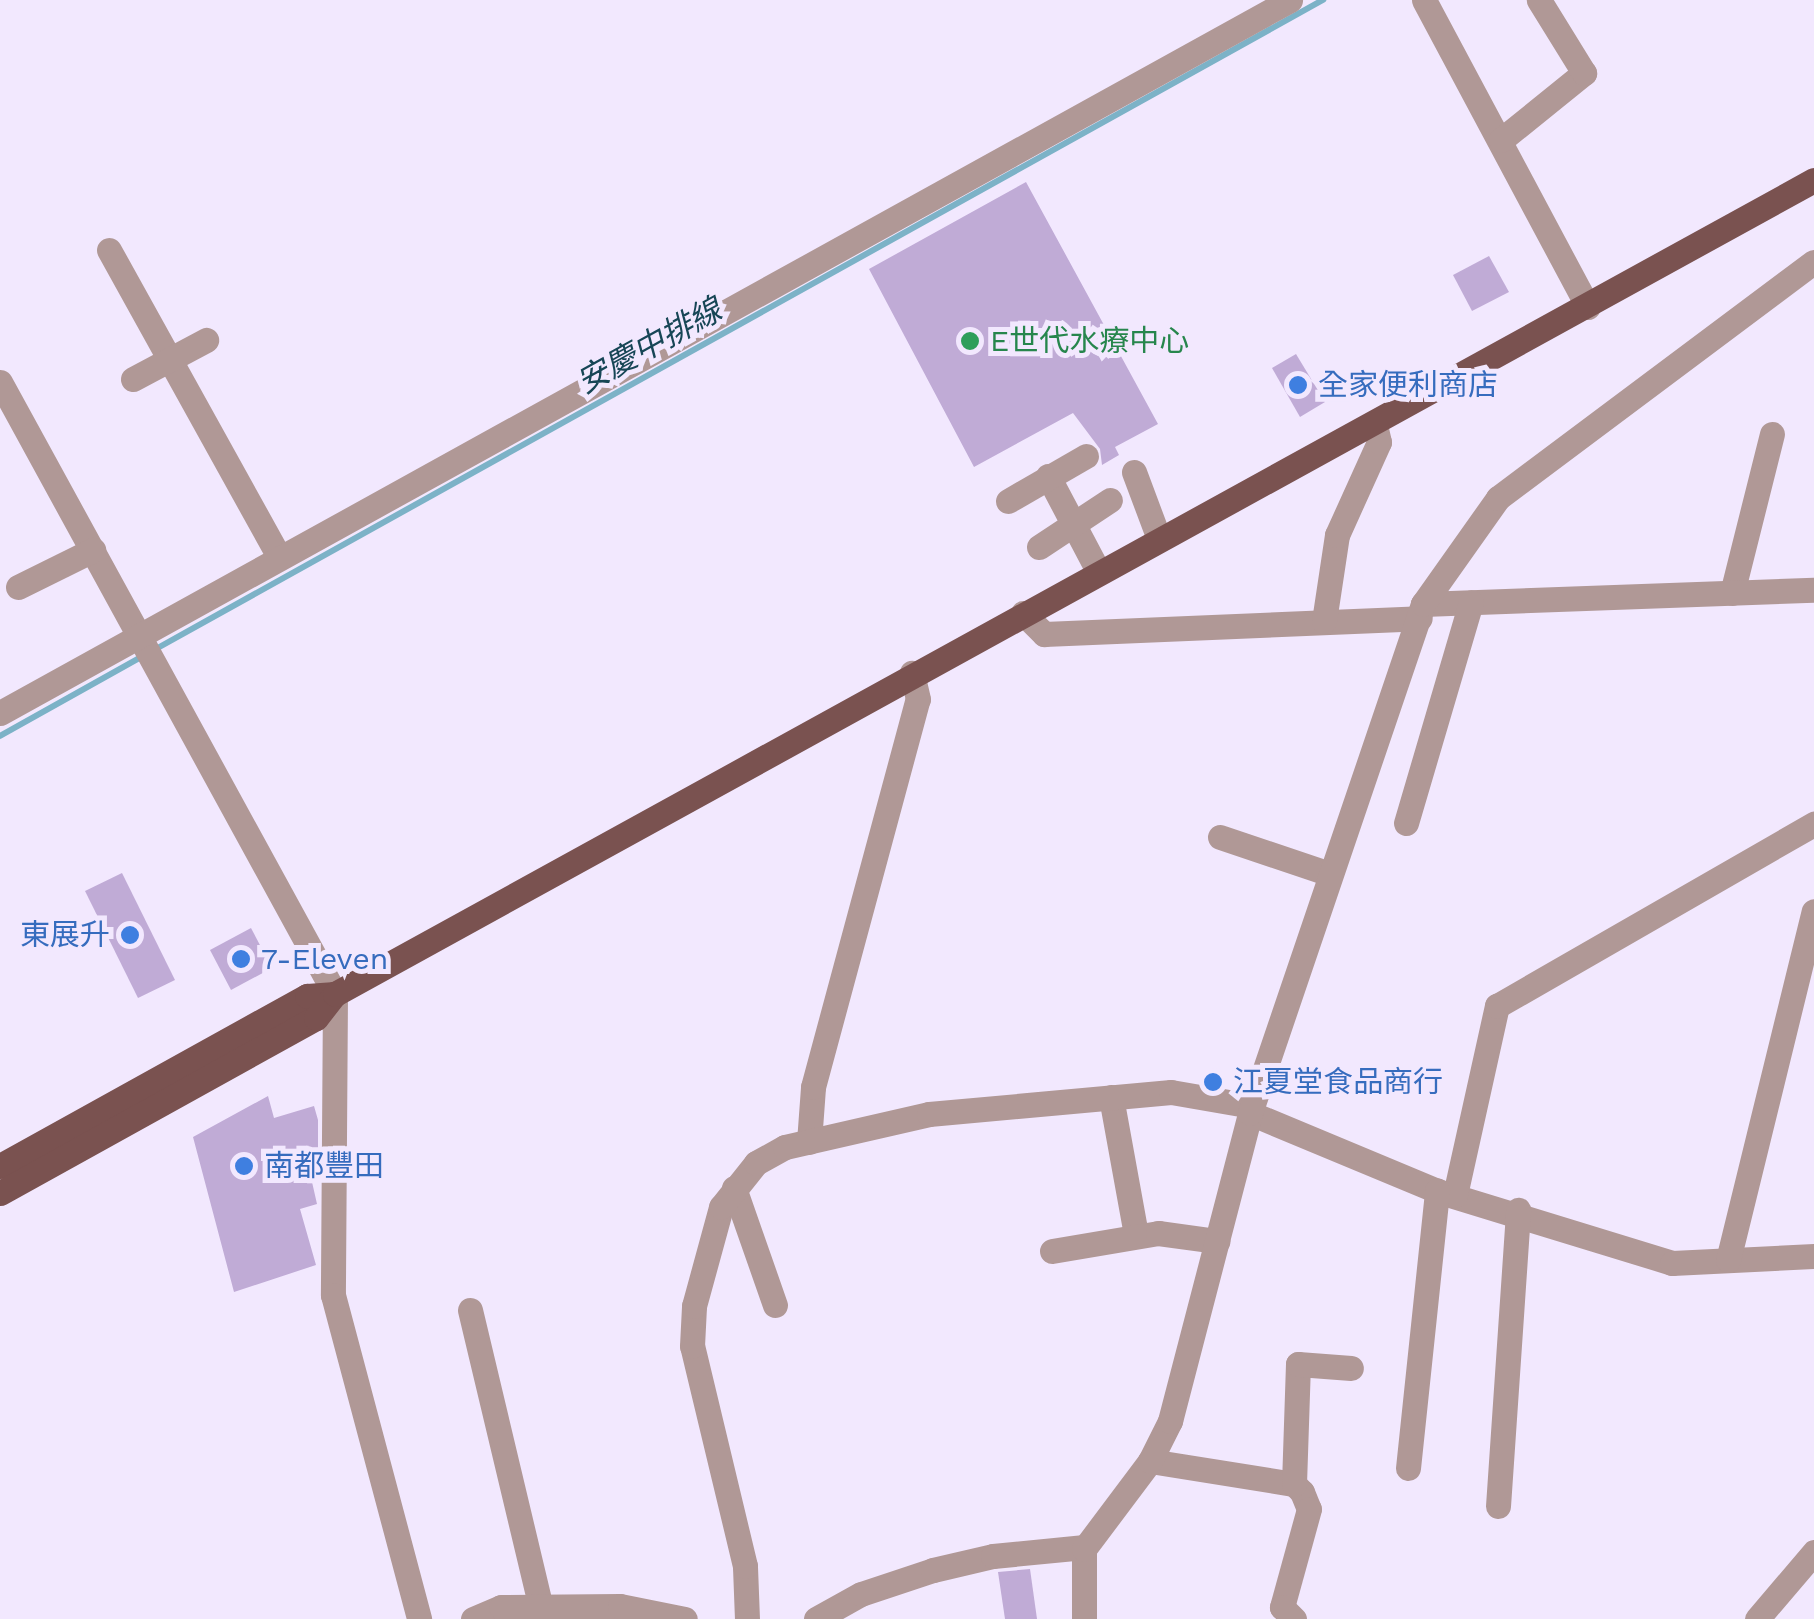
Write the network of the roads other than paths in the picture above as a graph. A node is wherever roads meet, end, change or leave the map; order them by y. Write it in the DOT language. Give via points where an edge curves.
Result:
graph roads {
  1 [pos="1290,0"];
  2 [pos="1424,0"];
  3 [pos="1538,0"];
  4 [pos="1500,140"];
  5 [pos="1814,180"];
  6 [pos="109,250"];
  7 [pos="1814,262"];
  8 [pos="1588,307"];
  9 [pos="206,340"];
  10 [pos="168,356"];
  11 [pos="133,379"];
  12 [pos="0,382"];
  13 [pos="1375,424"];
  14 [pos="1772,434"];
  15 [pos="1086,456"];
  16 [pos="1134,472"];
  17 [pos="1048,476"];
  18 [pos="1110,500"];
  19 [pos="1008,501"];
  20 [pos="1072,522"];
  21 [pos="1159,539"];
  22 [pos="1039,547"];
  23 [pos="94,550"];
  24 [pos="279,557"];
  25 [pos="1097,569"];
  26 [pos="18,587"];
  27 [pos="1814,590"];
  28 [pos="1732,593"];
  29 [pos="1472,602"];
  30 [pos="1421,611"];
  31 [pos="1023,612"];
  32 [pos="1324,620"];
  33 [pos="139,634"];
  34 [pos="912,673"];
  35 [pos="0,713"];
  36 [pos="1406,823"];
  37 [pos="1814,824"];
  38 [pos="1220,837"];
  39 [pos="1330,874"];
  40 [pos="1814,911"];
  41 [pos="334,994"];
  42 [pos="1111,1098"];
  43 [pos="1251,1110"];
  44 [pos="809,1142"];
  45 [pos="0,1166"];
  46 [pos="734,1188"];
  47 [pos="0,1192"];
  48 [pos="1446,1193"];
  49 [pos="1518,1210"];
  50 [pos="1136,1235"];
  51 [pos="1217,1242"];
  52 [pos="1052,1251"];
  53 [pos="1814,1256"];
  54 [pos="1728,1260"];
  55 [pos="774,1305"];
  56 [pos="470,1310"];
  57 [pos="1351,1368"];
  58 [pos="1150,1462"];
  59 [pos="1408,1468"];
  60 [pos="1294,1484"];
  61 [pos="1498,1506"];
  62 [pos="1085,1547"];
  63 [pos="1814,1552"];
  64 [pos="540,1607"];
  65 [pos="419,1619"];
  66 [pos="474,1619"];
  67 [pos="685,1619"];
  68 [pos="746,1619"];
  69 [pos="816,1619"];
  70 [pos="1084,1619"];
  71 [pos="1294,1619"];
  72 [pos="1757,1619"];
  1 -- 24 [label="street"];
  2 -- 4 [label="street"];
  3 -- 4 [label="street" via="1584,72"];
  4 -- 8 [label="street"];
  5 -- 8 [label="main road"];
  6 -- 10 [label="street"];
  7 -- 30 [label="street" via="1498,498"];
  8 -- 13 [label="main road"];
  9 -- 10 [label="street"];
  10 -- 11 [label="street"];
  10 -- 24 [label="street"];
  12 -- 23 [label="street"];
  13 -- 21 [label="main road"];
  13 -- 32 [label="street" via="1379,442 1337,535"];
  14 -- 28 [label="street"];
  15 -- 17 [label="street"];
  16 -- 21 [label="street"];
  17 -- 19 [label="street"];
  17 -- 20 [label="street"];
  18 -- 20 [label="street"];
  20 -- 22 [label="street"];
  20 -- 25 [label="street"];
  21 -- 25 [label="main road"];
  23 -- 26 [label="street"];
  23 -- 33 [label="street"];
  24 -- 33 [label="street"];
  25 -- 31 [label="main road"];
  27 -- 28 [label="street"];
  28 -- 29 [label="street"];
  29 -- 30 [label="street"];
  29 -- 36 [label="street"];
  30 -- 32 [label="street"];
  30 -- 39 [label="street"];
  31 -- 32 [label="street" via="1044,634"];
  31 -- 34 [label="main road"];
  33 -- 35 [label="street"];
  33 -- 41 [label="street"];
  34 -- 41 [label="main road"];
  34 -- 44 [label="street" via="918,699 813,1087"];
  37 -- 48 [label="street" via="1497,1006"];
  38 -- 39 [label="street"];
  39 -- 43 [label="street"];
  40 -- 54 [label="street"];
  41 -- 45 [label="main road" via="307,996"];
  41 -- 47 [label="main road" via="316,1018"];
  41 -- 65 [label="street" via="333,1295"];
  42 -- 43 [label="street" via="1171,1092"];
  42 -- 44 [label="street" via="929,1114"];
  42 -- 50 [label="street"];
  43 -- 48 [label="street"];
  43 -- 51 [label="street"];
  44 -- 46 [label="street" via="756,1163"];
  46 -- 55 [label="street"];
  46 -- 68 [label="street" via="712,1235 694,1306 692,1346 745,1566"];
  48 -- 49 [label="street"];
  48 -- 59 [label="street"];
  49 -- 54 [label="street" via="1672,1263"];
  49 -- 61 [label="street"];
  50 -- 51 [label="street"];
  50 -- 52 [label="street"];
  51 -- 58 [label="street" via="1170,1421"];
  53 -- 54 [label="street"];
  56 -- 64 [label="street"];
  57 -- 60 [label="street" via="1298,1364"];
  58 -- 60 [label="street"];
  58 -- 62 [label="street"];
  60 -- 71 [label="street" via="1308,1509 1282,1607"];
  62 -- 69 [label="street" via="932,1570 861,1594"];
  62 -- 70 [label="street"];
  63 -- 72 [label="street"];
  64 -- 66 [label="street" via="500,1608"];
  64 -- 67 [label="street" via="620,1606"];
}
